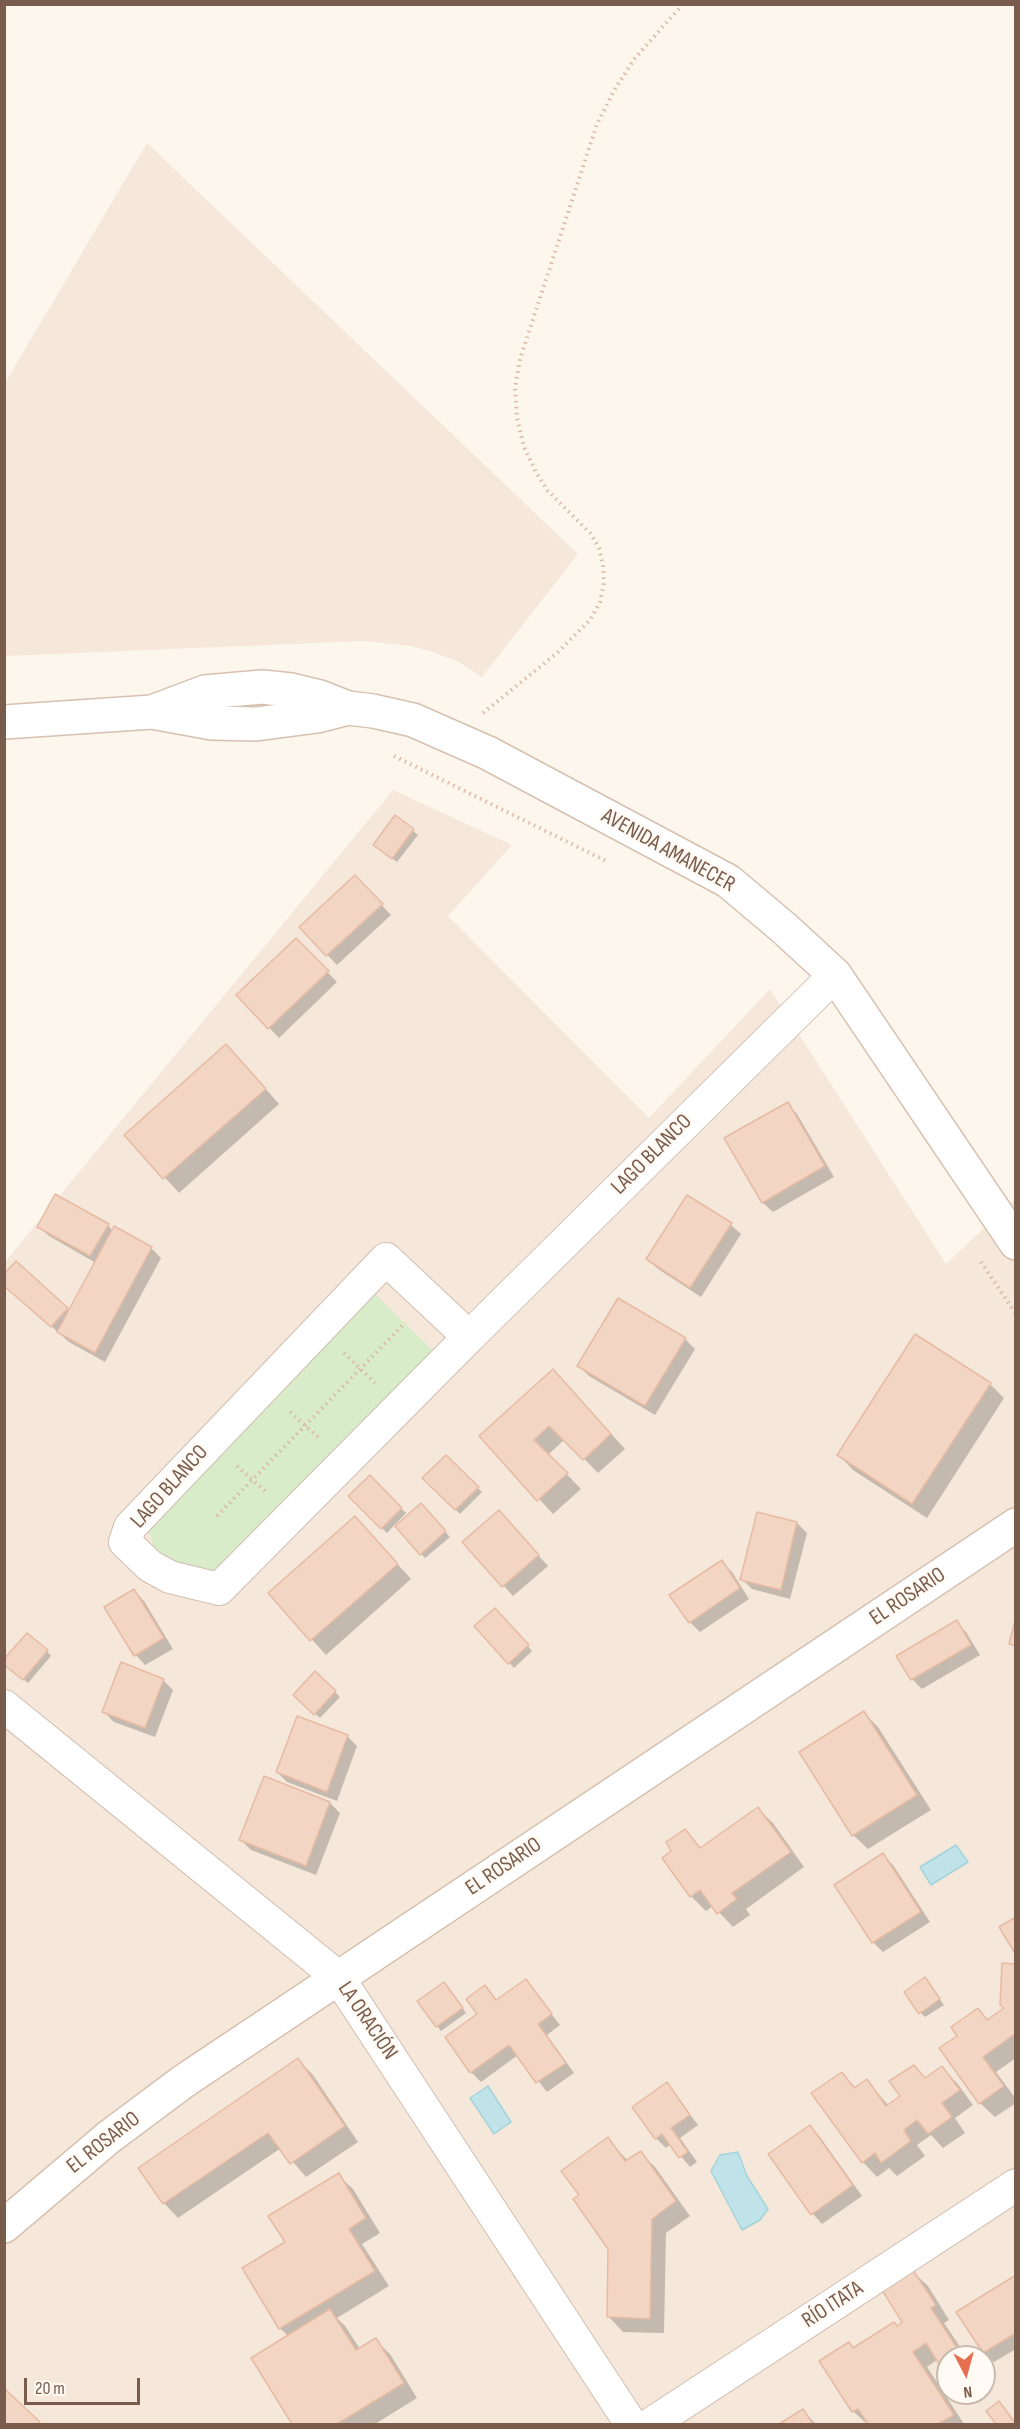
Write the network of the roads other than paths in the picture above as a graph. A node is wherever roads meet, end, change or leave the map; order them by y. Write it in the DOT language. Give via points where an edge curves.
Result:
graph roads {
  1 [pos="4,722"];
  2 [pos="835,975"];
  3 [pos="1016,1244"];
  4 [pos="469,1337"];
  5 [pos="1016,1525"];
  6 [pos="4,1706"];
  7 [pos="338,1977"];
  8 [pos="1016,2185"];
  9 [pos="4,2226"];
  10 [pos="631,2424"];
  11 [pos="651,2424"];
  1 -- 2 [label="street, AVENIDA AMANECER" via="152,711 212,723 256,724 348,708 413,720 488,753 728,881"];
  2 -- 3 [label="street, AVENIDA AMANECER"];
  2 -- 4 [label="street, LAGO BLANCO"];
  4 -- 4 [label="street, LAGO BLANCO" via="386,1259 130,1527 124,1542 150,1566 170,1577 219,1589"];
  5 -- 7 [label="street, EL ROSARIO"];
  6 -- 7 [label="street, LA ORACIÓN"];
  7 -- 9 [label="street, EL ROSARIO" via="183,2081 109,2137"];
  7 -- 10 [label="street, LA ORACIÓN"];
  8 -- 11 [label="street, RÍO ITATA"];
}
